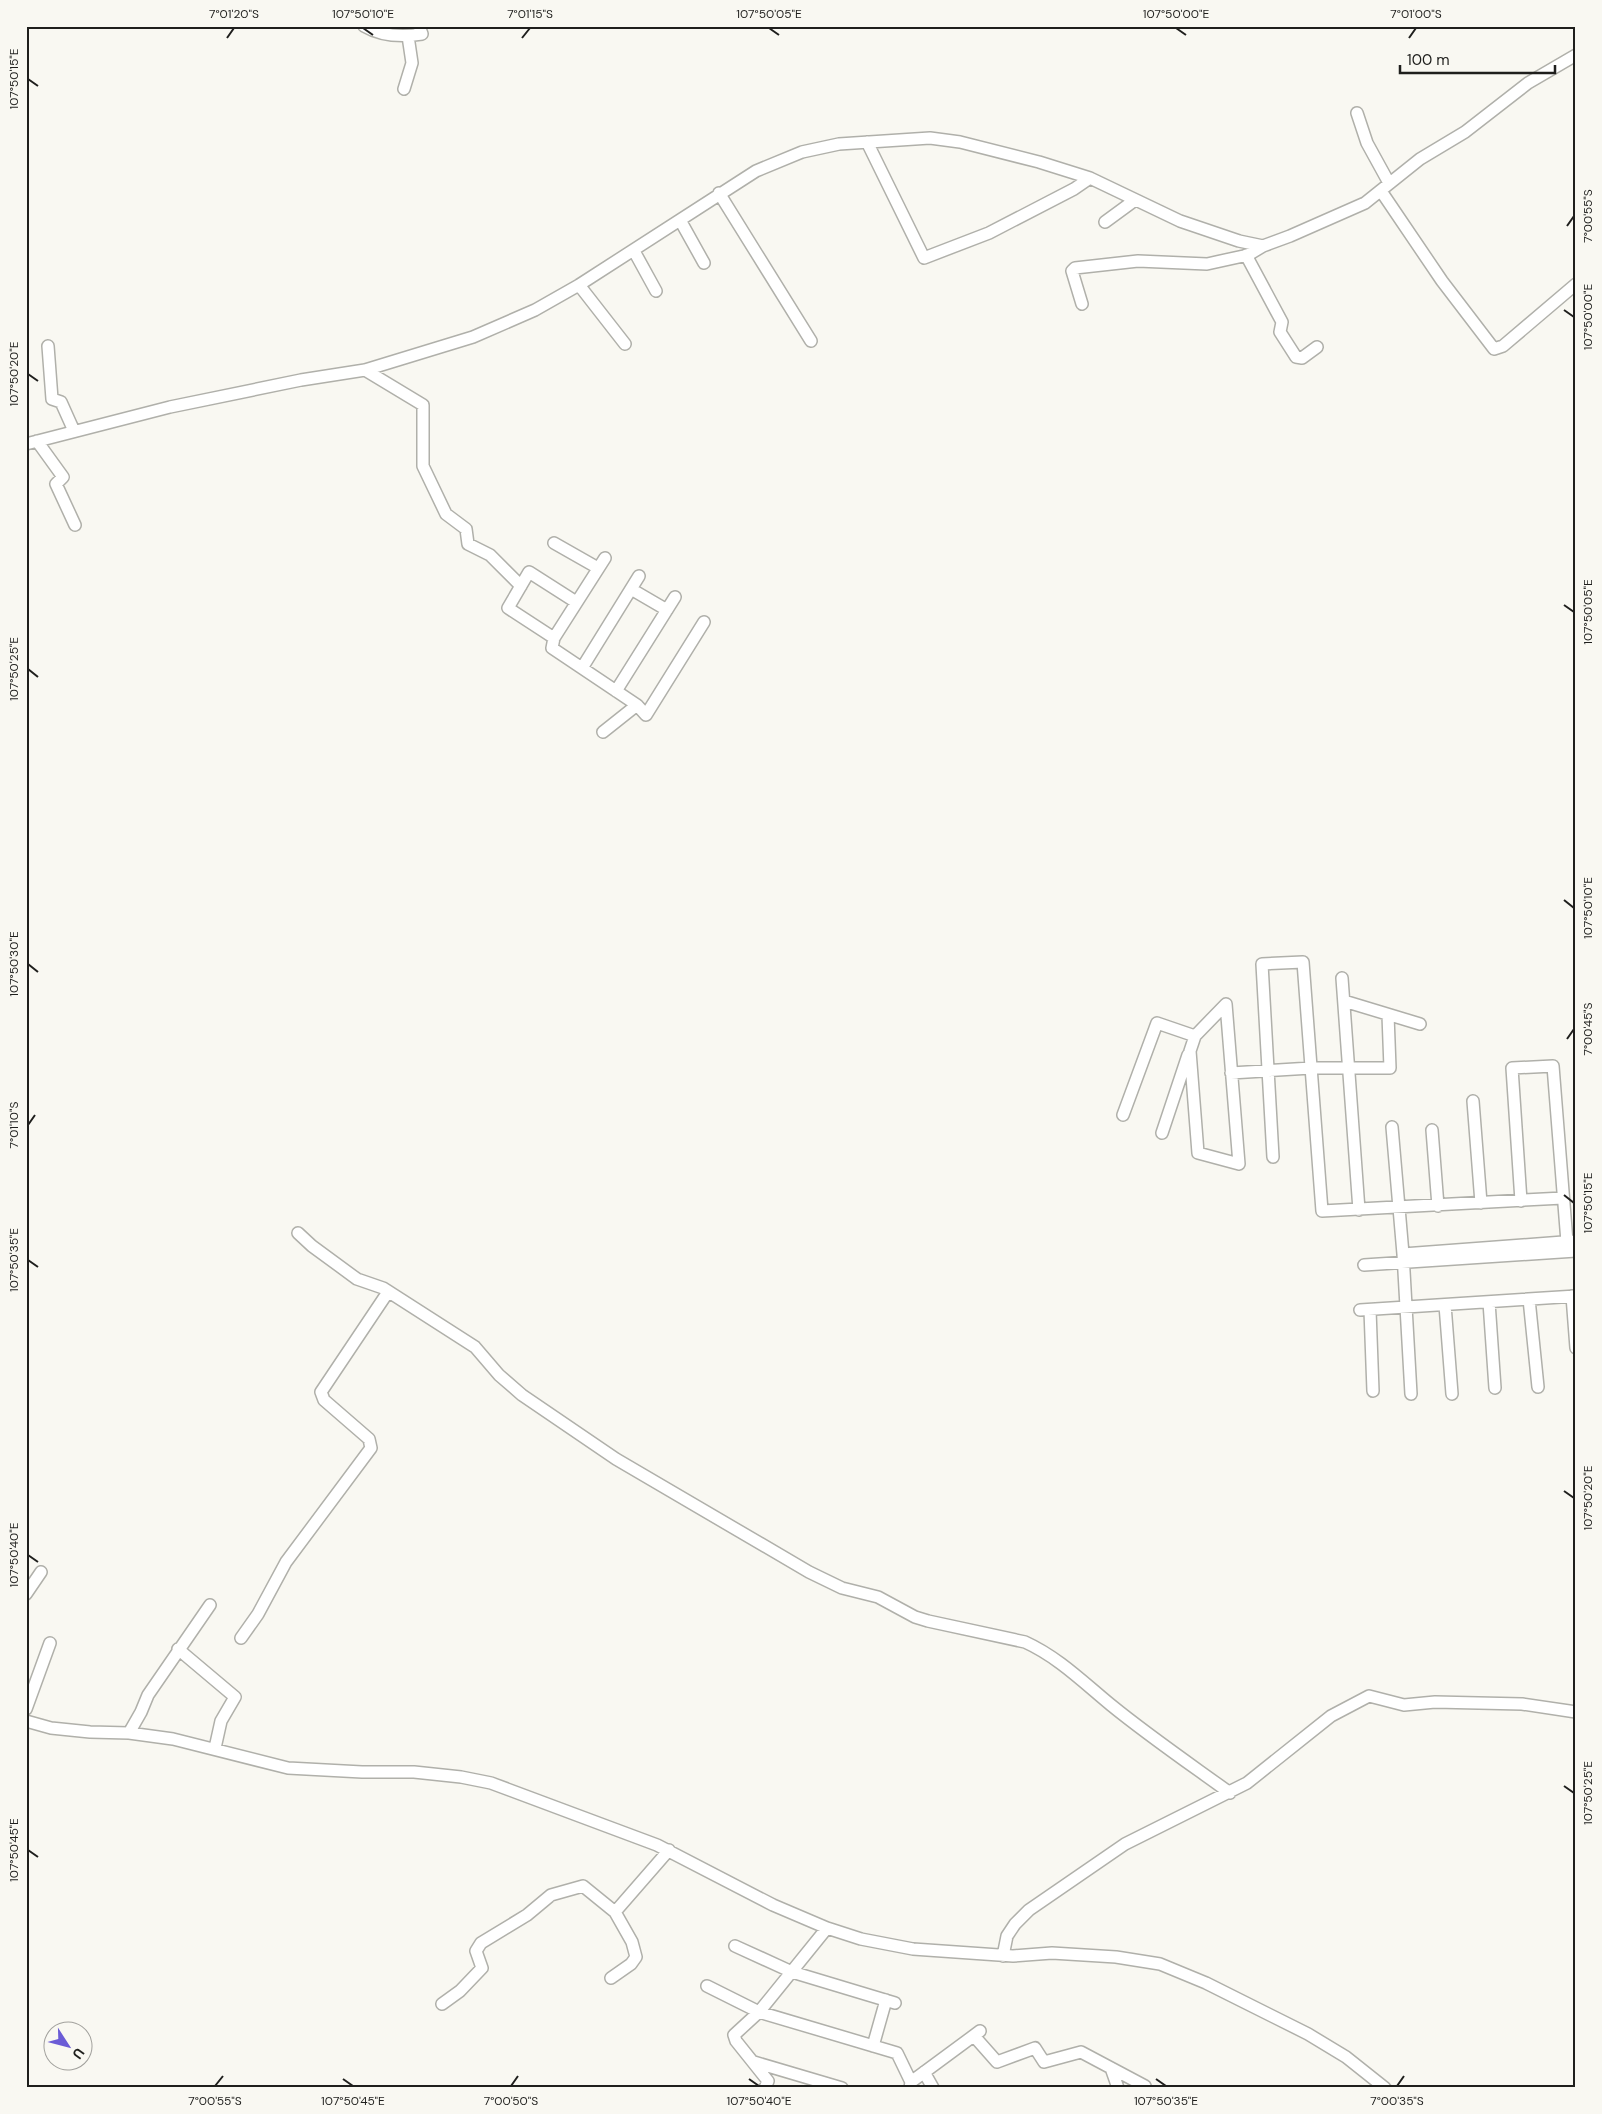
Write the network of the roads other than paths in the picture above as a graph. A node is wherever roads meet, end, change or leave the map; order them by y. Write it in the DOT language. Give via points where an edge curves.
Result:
graph roads {
  1 [pos="364,26"];
  2 [pos="419,26"];
  3 [pos="408,36"];
  4 [pos="1576,55"];
  5 [pos="404,90"];
  6 [pos="1357,113"];
  7 [pos="867,142"];
  8 [pos="1090,178"];
  9 [pos="1385,187"];
  10 [pos="720,193"];
  11 [pos="1135,200"];
  12 [pos="680,220"];
  13 [pos="1105,222"];
  14 [pos="1263,246"];
  15 [pos="634,251"];
  16 [pos="1246,255"];
  17 [pos="704,263"];
  18 [pos="1576,284"];
  19 [pos="579,285"];
  20 [pos="656,291"];
  21 [pos="1082,304"];
  22 [pos="811,341"];
  23 [pos="625,344"];
  24 [pos="48,346"];
  25 [pos="1317,347"];
  26 [pos="365,370"];
  27 [pos="74,431"];
  28 [pos="31,442"];
  29 [pos="75,525"];
  30 [pos="554,543"];
  31 [pos="605,558"];
  32 [pos="598,568"];
  33 [pos="640,576"];
  34 [pos="521,586"];
  35 [pos="631,589"];
  36 [pos="675,597"];
  37 [pos="576,602"];
  38 [pos="667,610"];
  39 [pos="704,622"];
  40 [pos="554,638"];
  41 [pos="582,668"];
  42 [pos="616,691"];
  43 [pos="637,705"];
  44 [pos="602,732"];
  45 [pos="1342,978"];
  46 [pos="1344,1001"];
  47 [pos="1388,1015"];
  48 [pos="1420,1024"];
  49 [pos="1195,1036"];
  50 [pos="1190,1051"];
  51 [pos="1311,1068"];
  52 [pos="1348,1068"];
  53 [pos="1268,1071"];
  54 [pos="1231,1073"];
  55 [pos="1473,1101"];
  56 [pos="1123,1115"];
  57 [pos="1392,1127"];
  58 [pos="1432,1130"];
  59 [pos="1162,1133"];
  60 [pos="1273,1157"];
  61 [pos="1563,1198"];
  62 [pos="1521,1201"];
  63 [pos="1481,1204"];
  64 [pos="1438,1206"];
  65 [pos="1399,1209"];
  66 [pos="1359,1210"];
  67 [pos="298,1233"];
  68 [pos="1571,1241"];
  69 [pos="1576,1251"];
  70 [pos="1404,1258"];
  71 [pos="1364,1265"];
  72 [pos="388,1292"];
  73 [pos="1574,1296"];
  74 [pos="1529,1299"];
  75 [pos="1488,1302"];
  76 [pos="1445,1305"];
  77 [pos="1406,1308"];
  78 [pos="1576,1348"];
  79 [pos="1538,1387"];
  80 [pos="1495,1388"];
  81 [pos="1373,1391"];
  82 [pos="1411,1394"];
  83 [pos="1452,1394"];
  84 [pos="40,1572"];
  85 [pos="26,1594"];
  86 [pos="210,1604"];
  87 [pos="241,1638"];
  88 [pos="50,1643"];
  89 [pos="178,1649"];
  90 [pos="26,1709"];
  91 [pos="1576,1712"];
  92 [pos="26,1721"];
  93 [pos="129,1732"];
  94 [pos="215,1748"];
  95 [pos="1230,1793"];
  96 [pos="669,1850"];
  97 [pos="615,1912"];
  98 [pos="827,1928"];
  99 [pos="735,1946"];
  100 [pos="1003,1956"];
  101 [pos="792,1972"];
  102 [pos="611,1978"];
  103 [pos="707,1986"];
  104 [pos="442,2004"];
  105 [pos="759,2012"];
  106 [pos="873,2046"];
  107 [pos="754,2062"];
  108 [pos="1111,2068"];
  109 [pos="924,2072"];
  110 [pos="910,2085"];
  111 [pos="1145,2086"];
  112 [pos="765,2088"];
  113 [pos="842,2088"];
  114 [pos="933,2088"];
  115 [pos="1118,2088"];
  116 [pos="1385,2088"];
  1 -- 3 [label="street" via="391,35"];
  2 -- 3 [label="street" via="422,34"];
  3 -- 5 [label="street" via="412,67"];
  4 -- 9 [label="street" via="1528,83 1465,132 1420,159"];
  6 -- 9 [label="street"];
  7 -- 8 [label="street" via="947,139"];
  7 -- 8 [label="street" via="922,258 989,233"];
  7 -- 10 [label="street" via="839,144 792,156 756,171"];
  8 -- 11 [label="street"];
  9 -- 14 [label="street" via="1365,203"];
  9 -- 18 [label="street" via="1442,281 1494,349 1503,346"];
  10 -- 12 [label="street"];
  10 -- 22 [label="street"];
  11 -- 13 [label="street"];
  11 -- 14 [label="street" via="1186,223"];
  12 -- 15 [label="street"];
  12 -- 17 [label="street"];
  14 -- 16 [label="street"];
  15 -- 19 [label="street"];
  15 -- 20 [label="street"];
  16 -- 21 [label="street" via="1207,264 1138,261 1075,268 1072,271"];
  16 -- 25 [label="street" via="1282,322 1280,333 1296,357 1300,359"];
  19 -- 23 [label="street"];
  19 -- 26 [label="street" via="535,310 473,337"];
  24 -- 27 [label="street" via="52,399 61,402"];
  26 -- 27 [label="street" via="170,407"];
  26 -- 34 [label="street" via="423,405 423,466 446,514 466,530 468,544 490,555"];
  27 -- 28 [label="street"];
  28 -- 29 [label="street" via="63,477 56,485"];
  30 -- 32 [label="street"];
  31 -- 32 [label="street"];
  32 -- 37 [label="street"];
  33 -- 35 [label="street"];
  34 -- 37 [label="street" via="529,572"];
  34 -- 40 [label="street" via="508,608"];
  35 -- 38 [label="street"];
  35 -- 41 [label="street"];
  36 -- 38 [label="street"];
  37 -- 40 [label="street"];
  38 -- 42 [label="street"];
  39 -- 43 [label="street" via="646,715"];
  40 -- 41 [label="street" via="552,648"];
  41 -- 42 [label="street"];
  42 -- 43 [label="street"];
  43 -- 44 [label="street"];
  45 -- 46 [label="street"];
  46 -- 47 [label="street"];
  46 -- 52 [label="street"];
  47 -- 48 [label="street"];
  47 -- 52 [label="street" via="1390,1068"];
  49 -- 50 [label="street"];
  49 -- 54 [label="street" via="1226,1004"];
  49 -- 56 [label="street" via="1157,1023"];
  50 -- 54 [label="street" via="1198,1153 1239,1164"];
  50 -- 59 [label="street"];
  51 -- 52 [label="street"];
  51 -- 53 [label="street"];
  51 -- 53 [label="street" via="1303,962 1262,964"];
  51 -- 66 [label="street" via="1322,1211"];
  52 -- 66 [label="street"];
  53 -- 54 [label="street"];
  53 -- 60 [label="street"];
  55 -- 63 [label="street"];
  57 -- 65 [label="street"];
  58 -- 64 [label="street"];
  61 -- 62 [label="street"];
  61 -- 62 [label="street" via="1553,1066 1512,1068"];
  61 -- 68 [label="street"];
  62 -- 63 [label="street"];
  63 -- 64 [label="street"];
  64 -- 65 [label="street"];
  65 -- 66 [label="street"];
  65 -- 70 [label="street"];
  67 -- 72 [label="street" via="357,1279"];
  68 -- 70 [label="street"];
  69 -- 70 [label="street"];
  70 -- 71 [label="street"];
  70 -- 77 [label="street"];
  72 -- 87 [label="street" via="321,1392 324,1400 369,1439 371,1448 286,1562"];
  72 -- 95 [label="street" via="477,1348 500,1375 534,1404 672,1493 842,1588 878,1597 915,1617 1039,1648"];
  73 -- 74 [label="street"];
  73 -- 78 [label="street"];
  74 -- 75 [label="street"];
  74 -- 79 [label="street"];
  75 -- 76 [label="street"];
  75 -- 80 [label="street"];
  76 -- 77 [label="street"];
  76 -- 83 [label="street"];
  77 -- 81 [label="street" via="1365,1310"];
  77 -- 82 [label="street"];
  84 -- 85 [label="street"];
  86 -- 89 [label="street"];
  88 -- 90 [label="street"];
  89 -- 93 [label="street"];
  89 -- 94 [label="street" via="235,1697 222,1721"];
  91 -- 95 [label="street" via="1522,1704 1436,1702 1404,1705 1369,1696 1331,1716 1274,1764"];
  92 -- 93 [label="street" via="51,1728"];
  93 -- 94 [label="street"];
  94 -- 96 [label="street" via="288,1768 414,1772 491,1783"];
  95 -- 100 [label="street" via="1125,1844 1029,1910 1007,1936"];
  96 -- 97 [label="street"];
  96 -- 98 [label="street" via="772,1906"];
  97 -- 102 [label="street" via="632,1942 636,1957"];
  97 -- 104 [label="street" via="583,1886 551,1895 527,1915 481,1943 476,1951 482,1968"];
  98 -- 100 [label="street" via="861,1939 914,1949"];
  98 -- 101 [label="street"];
  99 -- 101 [label="street"];
  100 -- 116 [label="street" via="1052,1953 1116,1957 1160,1964 1308,2034 1346,2057"];
  101 -- 105 [label="street"];
  101 -- 106 [label="street" via="890,2001"];
  103 -- 105 [label="street"];
  105 -- 106 [label="street"];
  105 -- 107 [label="street" via="734,2035"];
  106 -- 110 [label="street" via="897,2053"];
  107 -- 112 [label="street" via="768,2081"];
  107 -- 113 [label="street"];
  108 -- 109 [label="street" via="1081,2052 1044,2062 1035,2048 997,2062 977,2034"];
  108 -- 111 [label="street"];
  108 -- 115 [label="street"];
  109 -- 110 [label="street"];
  109 -- 114 [label="street"];
}
